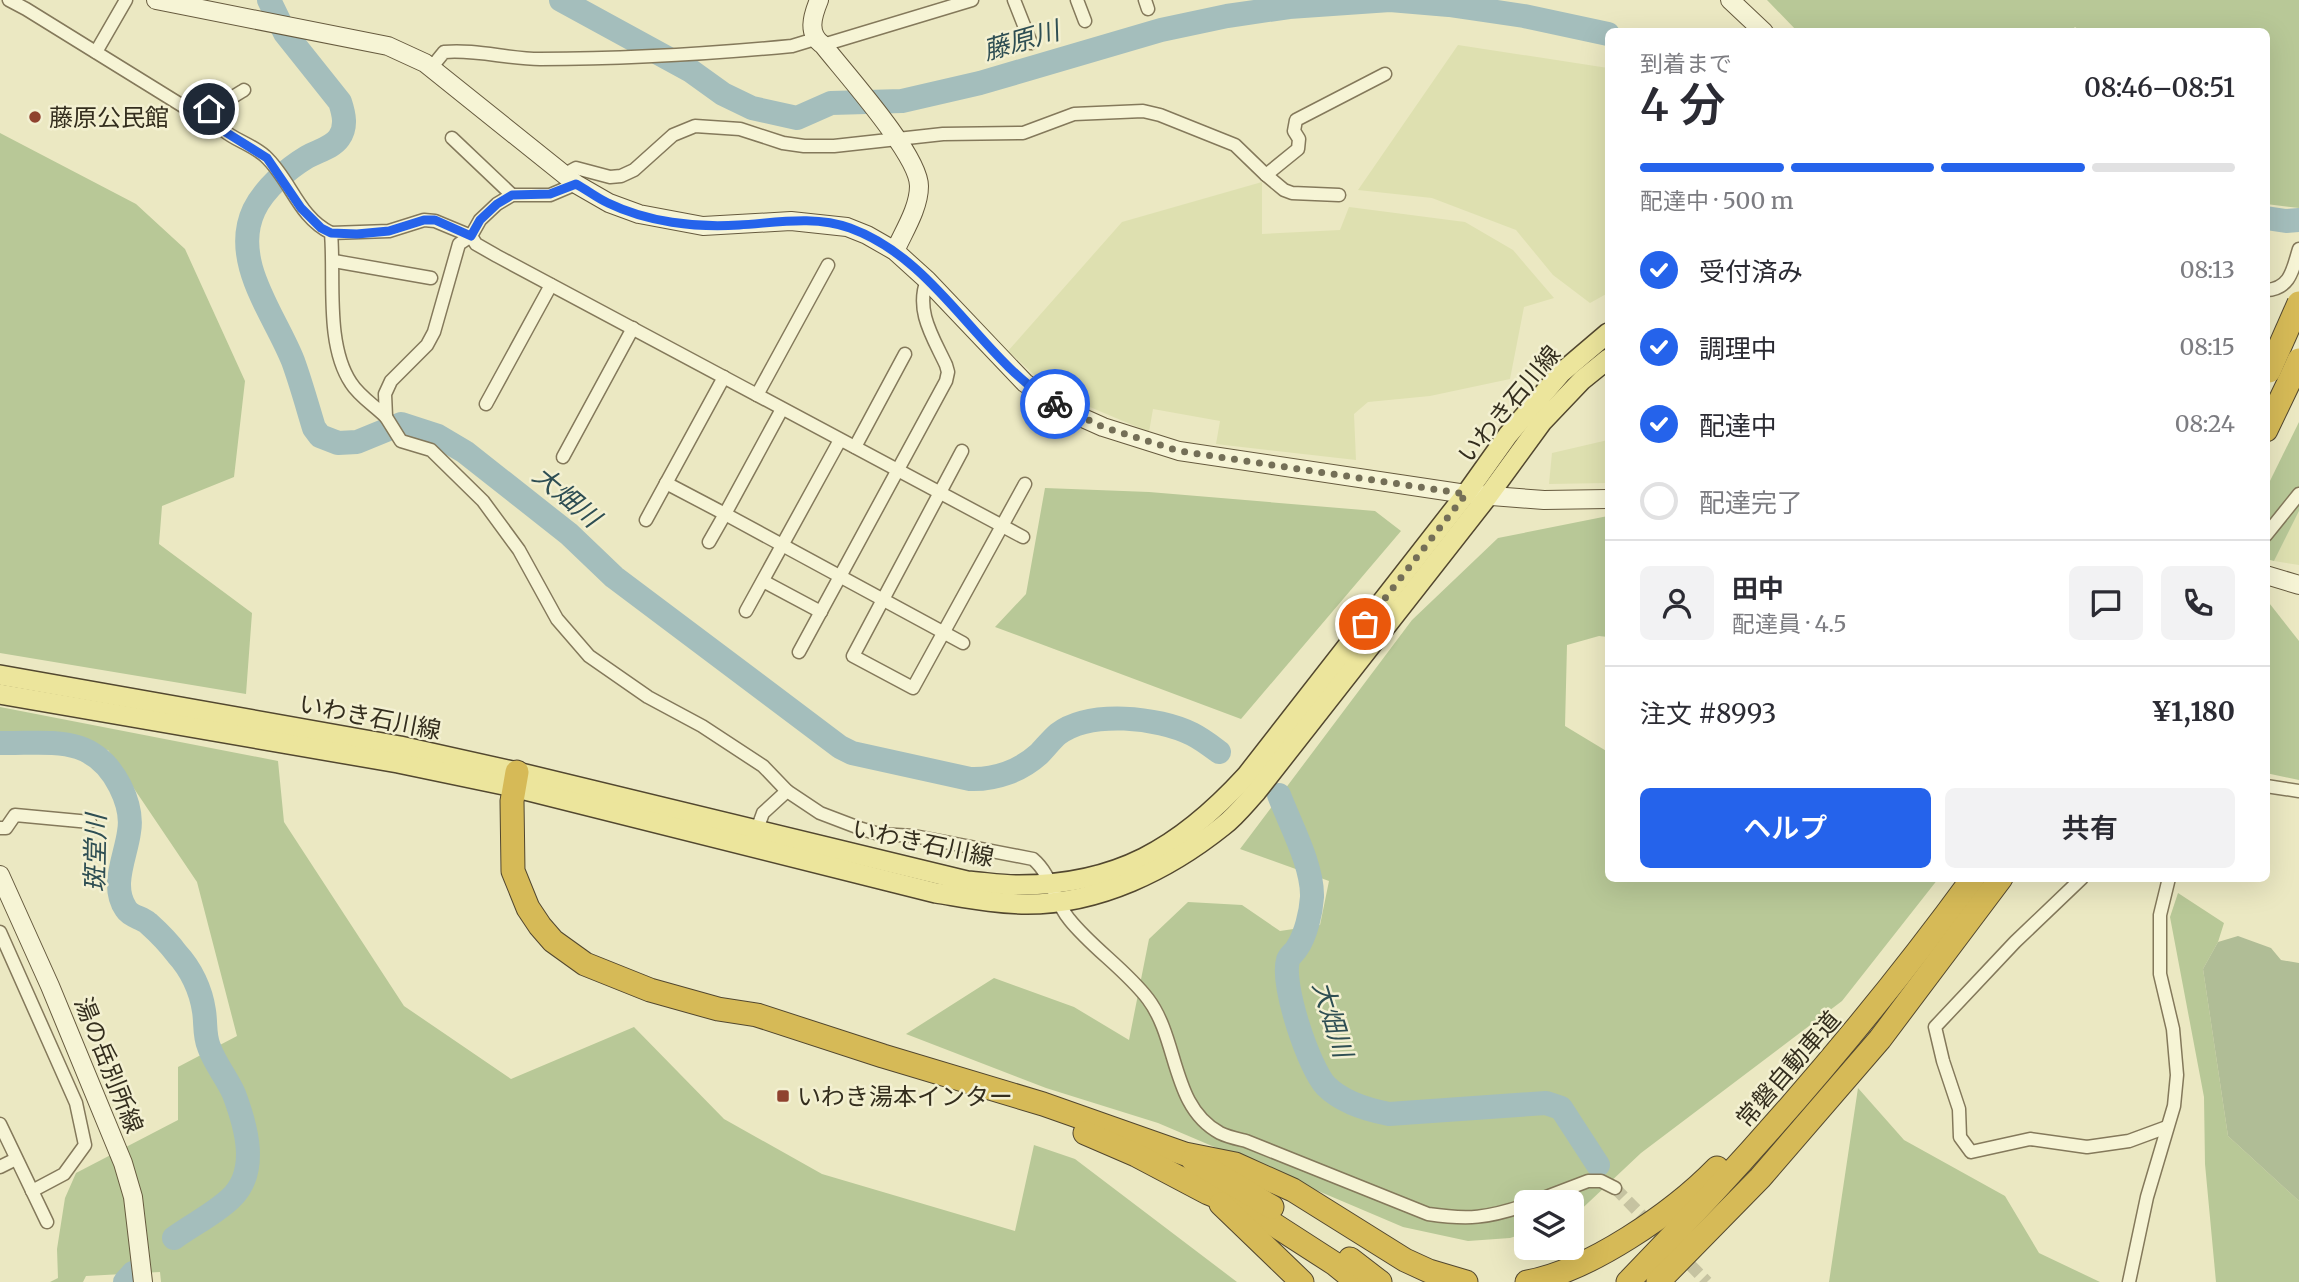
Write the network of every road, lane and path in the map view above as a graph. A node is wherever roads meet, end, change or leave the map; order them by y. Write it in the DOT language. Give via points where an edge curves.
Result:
graph roads {
  1 [pos="9,0"];
  2 [pos="126,0"];
  3 [pos="156,0"];
  4 [pos="819,0"];
  5 [pos="972,0"];
  6 [pos="1014,0"];
  7 [pos="1077,0"];
  8 [pos="1730,0"];
  9 [pos="1085,21"];
  10 [pos="1760,28"];
  11 [pos="819,42"];
  12 [pos="1031,43"];
  13 [pos="96,52"];
  14 [pos="430,68"];
  15 [pos="1385,74"];
  16 [pos="244,90"];
  17 [pos="209,109"];
  18 [pos="896,137"];
  19 [pos="452,138"];
  20 [pos="1266,175"];
  21 [pos="571,179"];
  22 [pos="512,195"];
  23 [pos="1339,195"];
  24 [pos="331,233"];
  25 [pos="471,236"];
  26 [pos="2299,249"];
  27 [pos="895,251"];
  28 [pos="334,261"];
  29 [pos="828,265"];
  30 [pos="431,278"];
  31 [pos="927,279"];
  32 [pos="551,285"];
  33 [pos="2270,290"];
  34 [pos="2299,303"];
  35 [pos="633,328"];
  36 [pos="1605,336"];
  37 [pos="905,354"];
  38 [pos="1605,361"];
  39 [pos="2282,367"];
  40 [pos="724,377"];
  41 [pos="757,395"];
  42 [pos="486,404"];
  43 [pos="782,408"];
  44 [pos="2270,414"];
  45 [pos="387,418"];
  46 [pos="840,440"];
  47 [pos="855,447"];
  48 [pos="962,451"];
  49 [pos="563,457"];
  50 [pos="897,470"];
  51 [pos="666,483"];
  52 [pos="1025,484"];
  53 [pos="941,493"];
  54 [pos="1466,494"];
  55 [pos="2299,494"];
  56 [pos="1488,496"];
  57 [pos="1605,499"];
  58 [pos="724,514"];
  59 [pos="646,520"];
  60 [pos="1002,526"];
  61 [pos="2270,530"];
  62 [pos="1023,537"];
  63 [pos="709,542"];
  64 [pos="782,545"];
  65 [pos="840,576"];
  66 [pos="2270,576"];
  67 [pos="763,581"];
  68 [pos="2299,585"];
  69 [pos="883,600"];
  70 [pos="746,611"];
  71 [pos="821,612"];
  72 [pos="944,632"];
  73 [pos="963,643"];
  74 [pos="799,652"];
  75 [pos="0,675"];
  76 [pos="0,694"];
  77 [pos="515,779"];
  78 [pos="2270,787"];
  79 [pos="787,791"];
  80 [pos="2299,791"];
  81 [pos="90,822"];
  82 [pos="0,828"];
  83 [pos="754,838"];
  84 [pos="0,875"];
  85 [pos="1970,882"];
  86 [pos="1998,882"];
  87 [pos="2079,882"];
  88 [pos="2168,882"];
  89 [pos="1055,892"];
  90 [pos="25,931"];
  91 [pos="2,936"];
  92 [pos="1919,952"];
  93 [pos="718,1009"];
  94 [pos="0,1124"];
  95 [pos="2167,1127"];
  96 [pos="1185,1154"];
  97 [pos="16,1159"];
  98 [pos="0,1167"];
  99 [pos="1615,1188"];
  100 [pos="1564,1190"];
  101 [pos="32,1191"];
  102 [pos="1208,1193"];
  103 [pos="1739,1199"];
  104 [pos="1514,1209"];
  105 [pos="47,1222"];
  106 [pos="144,1282"];
  107 [pos="1302,1282"];
  108 [pos="1357,1282"];
  109 [pos="1380,1282"];
  110 [pos="1466,1282"];
  111 [pos="1527,1282"];
  112 [pos="1628,1282"];
  113 [pos="1658,1282"];
  114 [pos="1666,1282"];
  115 [pos="2129,1282"];
  1 -- 13 [label="street"];
  2 -- 13 [label="street"];
  3 -- 14 [label="street" via="388,46"];
  4 -- 11 [label="street" via="811,28"];
  5 -- 11 [label="street"];
  6 -- 12 [label="street"];
  7 -- 9 [label="street"];
  8 -- 10 [label="street"];
  11 -- 14 [label="street" via="629,58 536,59 444,51"];
  11 -- 18 [label="street"];
  13 -- 17 [label="street" via="186,108"];
  14 -- 21 [label="street"];
  15 -- 20 [label="street" via="1296,120 1298,149"];
  16 -- 17 [label="street"];
  17 -- 24 [label="street" via="219,128 267,158 310,218"];
  18 -- 20 [label="street" via="1023,133 1074,114 1143,111 1228,141"];
  18 -- 21 [label="street" via="804,146 740,130 695,127 673,135 621,176 576,168"];
  18 -- 27 [label="street" via="915,167 919,183 918,199"];
  19 -- 22 [label="street"];
  20 -- 23 [label="street" via="1292,193"];
  21 -- 22 [label="street" via="550,194"];
  21 -- 27 [label="street" via="609,203 670,221 703,226 822,222 857,231"];
  22 -- 25 [label="street" via="480,220"];
  24 -- 25 [label="street" via="389,231 435,220"];
  24 -- 28 [label="street"];
  25 -- 32 [label="street" via="476,244"];
  25 -- 45 [label="street" via="459,244 427,345 391,380 385,394"];
  26 -- 33 [label="street" via="2290,278"];
  27 -- 31 [label="street"];
  28 -- 30 [label="street"];
  28 -- 45 [label="street" via="334,323 340,356 352,385"];
  29 -- 41 [label="street"];
  31 -- 50 [label="street" via="922,309 948,372"];
  31 -- 54 [label="street" via="1026,383 1065,410 1103,427 1179,451"];
  32 -- 35 [label="street"];
  32 -- 42 [label="street"];
  34 -- 39 [label="highway, bridge"];
  35 -- 40 [label="street"];
  35 -- 49 [label="street"];
  36 -- 54 [label="main road, いわき石川線" via="1560,373"];
  37 -- 47 [label="street"];
  38 -- 56 [label="main road, いわき石川線" via="1542,422"];
  39 -- 44 [label="highway"];
  40 -- 41 [label="street"];
  40 -- 51 [label="street"];
  41 -- 43 [label="street"];
  43 -- 46 [label="street"];
  43 -- 58 [label="street"];
  45 -- 79 [label="street" via="401,440 431,450 483,501 519,550 557,619 589,656 763,766"];
  46 -- 47 [label="street"];
  46 -- 64 [label="street"];
  47 -- 50 [label="street"];
  48 -- 53 [label="street"];
  50 -- 53 [label="street"];
  50 -- 65 [label="street"];
  51 -- 58 [label="street"];
  51 -- 59 [label="street"];
  52 -- 60 [label="street"];
  53 -- 60 [label="street"];
  53 -- 69 [label="street"];
  54 -- 56 [label="street"];
  54 -- 89 [label="main road, いわき石川線" via="1216,809 1147,857"];
  55 -- 61 [label="street"];
  56 -- 57 [label="street"];
  56 -- 89 [label="main road, いわき石川線" via="1257,791 1226,824 1180,857 1125,885"];
  58 -- 63 [label="street"];
  58 -- 64 [label="street"];
  60 -- 62 [label="street"];
  60 -- 72 [label="street"];
  64 -- 65 [label="street"];
  64 -- 67 [label="street"];
  65 -- 69 [label="street"];
  65 -- 71 [label="street"];
  66 -- 68 [label="street"];
  67 -- 70 [label="street"];
  67 -- 71 [label="street"];
  69 -- 72 [label="street"];
  69 -- 72 [label="street" via="853,656 913,688"];
  71 -- 74 [label="street"];
  72 -- 73 [label="street"];
  75 -- 77 [label="main road, いわき石川線" via="400,746"];
  76 -- 77 [label="main road, いわき石川線"];
  77 -- 83 [label="main road, いわき石川線"];
  77 -- 93 [label="highway" via="513,871 528,908 553,941 604,972"];
  78 -- 80 [label="street"];
  79 -- 83 [label="street" via="763,813"];
  79 -- 89 [label="street" via="820,813 879,834 914,836 1033,859"];
  81 -- 82 [label="street" via="15,815 6,828"];
  83 -- 89 [label="main road, いわき石川線" via="936,893 986,902 1029,904"];
  84 -- 90 [label="street, 湯の岳別所線"];
  85 -- 92 [label="highway, 常磐自動車道"];
  86 -- 103 [label="highway, 常磐自動車道" via="1880,1040"];
  87 -- 95 [label="street" via="1935,1027 1959,1109 1960,1137 1971,1152 2029,1139 2087,1147 2129,1141"];
  88 -- 95 [label="street" via="2160,915 2160,974 2173,1029 2177,1075"];
  89 -- 104 [label="street" via="1068,917 1148,999 1164,1029 1188,1101 1220,1133 1428,1213 1460,1219"];
  90 -- 91 [label="street"];
  90 -- 106 [label="street, 湯の岳別所線" via="123,1163 133,1197"];
  91 -- 101 [label="street" via="76,1103 85,1145 64,1174"];
  92 -- 111 [label="highway" via="1701,1185 1601,1255"];
  92 -- 112 [label="highway, 常磐自動車道" via="1799,1099"];
  93 -- 96 [label="highway" via="757,1015 1043,1104"];
  93 -- 102 [label="highway" via="753,1029 1074,1129"];
  94 -- 97 [label="street"];
  95 -- 115 [label="street"];
  96 -- 109 [label="highway" via="1307,1228"];
  96 -- 110 [label="highway" via="1261,1174 1405,1260"];
  97 -- 98 [label="street"];
  97 -- 101 [label="street"];
  99 -- 100 [label="street" via="1588,1181"];
  101 -- 105 [label="street"];
  102 -- 107 [label="highway"];
  102 -- 108 [label="highway" via="1255,1213"];
  103 -- 113 [label="highway, 常磐自動車道"];
  103 -- 114 [label="highway"];
}
